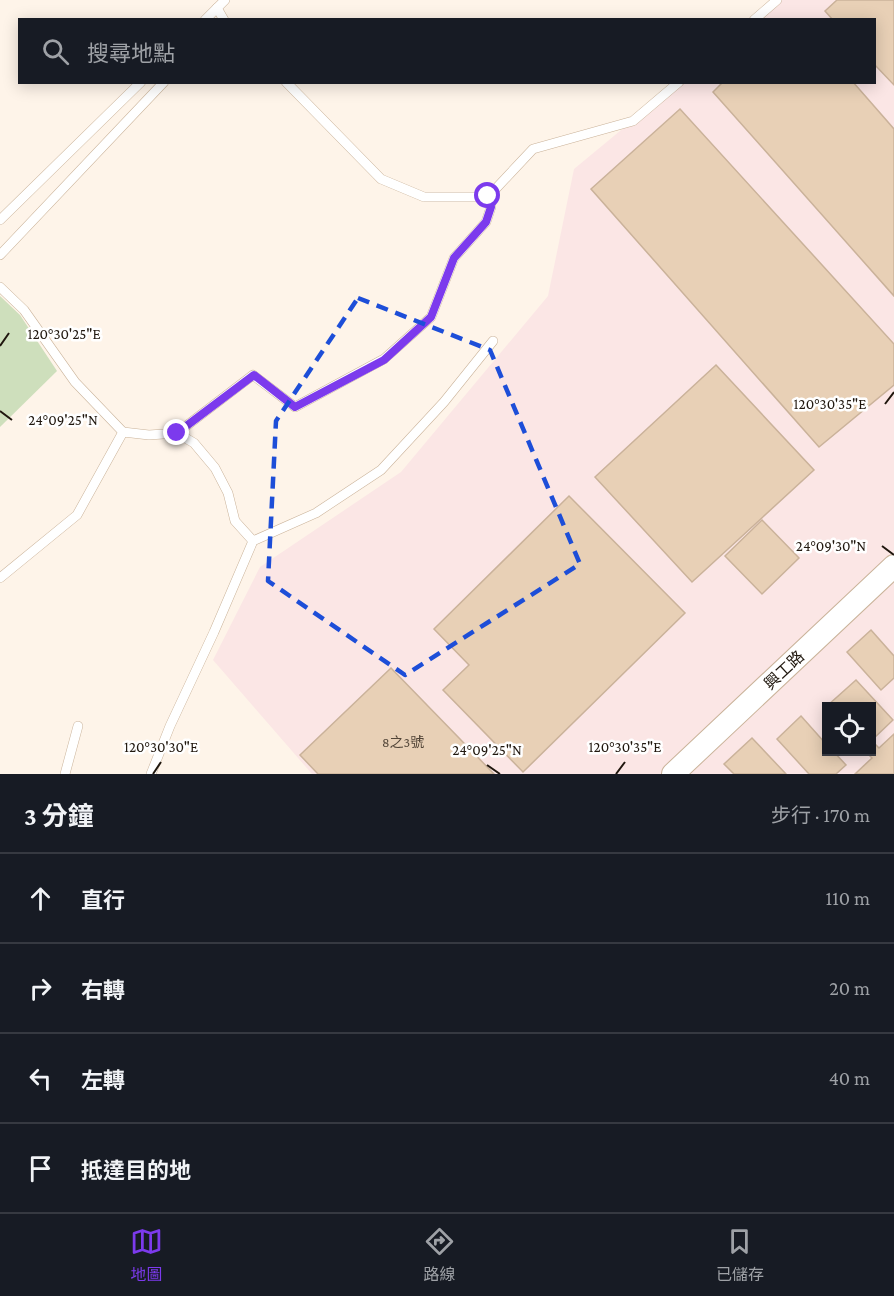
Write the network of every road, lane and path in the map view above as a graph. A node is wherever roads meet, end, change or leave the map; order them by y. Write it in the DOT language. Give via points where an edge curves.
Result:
graph roads {
  1 [pos="225,0"];
  2 [pos="777,0"];
  3 [pos="217,8"];
  4 [pos="207,18"];
  5 [pos="223,18"];
  6 [pos="756,18"];
  7 [pos="139,84"];
  8 [pos="162,84"];
  9 [pos="288,84"];
  10 [pos="676,84"];
  11 [pos="488,196"];
  12 [pos="0,220"];
  13 [pos="0,255"];
  14 [pos="0,287"];
  15 [pos="493,341"];
  16 [pos="123,432"];
  17 [pos="177,433"];
  18 [pos="253,541"];
  19 [pos="894,566"];
  20 [pos="0,578"];
  21 [pos="78,726"];
  22 [pos="65,774"];
  23 [pos="151,774"];
  24 [pos="673,774"];
  1 -- 3 [label="lane"];
  2 -- 6 [label="lane"];
  3 -- 4 [label="lane"];
  3 -- 5 [label="lane"];
  7 -- 12 [label="lane"];
  8 -- 13 [label="lane"];
  9 -- 11 [label="lane" via="381,179 424,197"];
  10 -- 11 [label="lane" via="633,121 533,149"];
  11 -- 17 [label="lane" via="491,207 486,222 454,258 431,317 384,360 295,407 254,375"];
  14 -- 16 [label="lane" via="24,310 75,382"];
  15 -- 18 [label="lane" via="381,470 316,513"];
  16 -- 17 [label="lane"];
  16 -- 20 [label="lane" via="77,515"];
  17 -- 18 [label="lane" via="194,443 215,468 235,521"];
  18 -- 23 [label="lane"];
  19 -- 24 [label="street, 興工路"];
  21 -- 22 [label="lane"];
}
